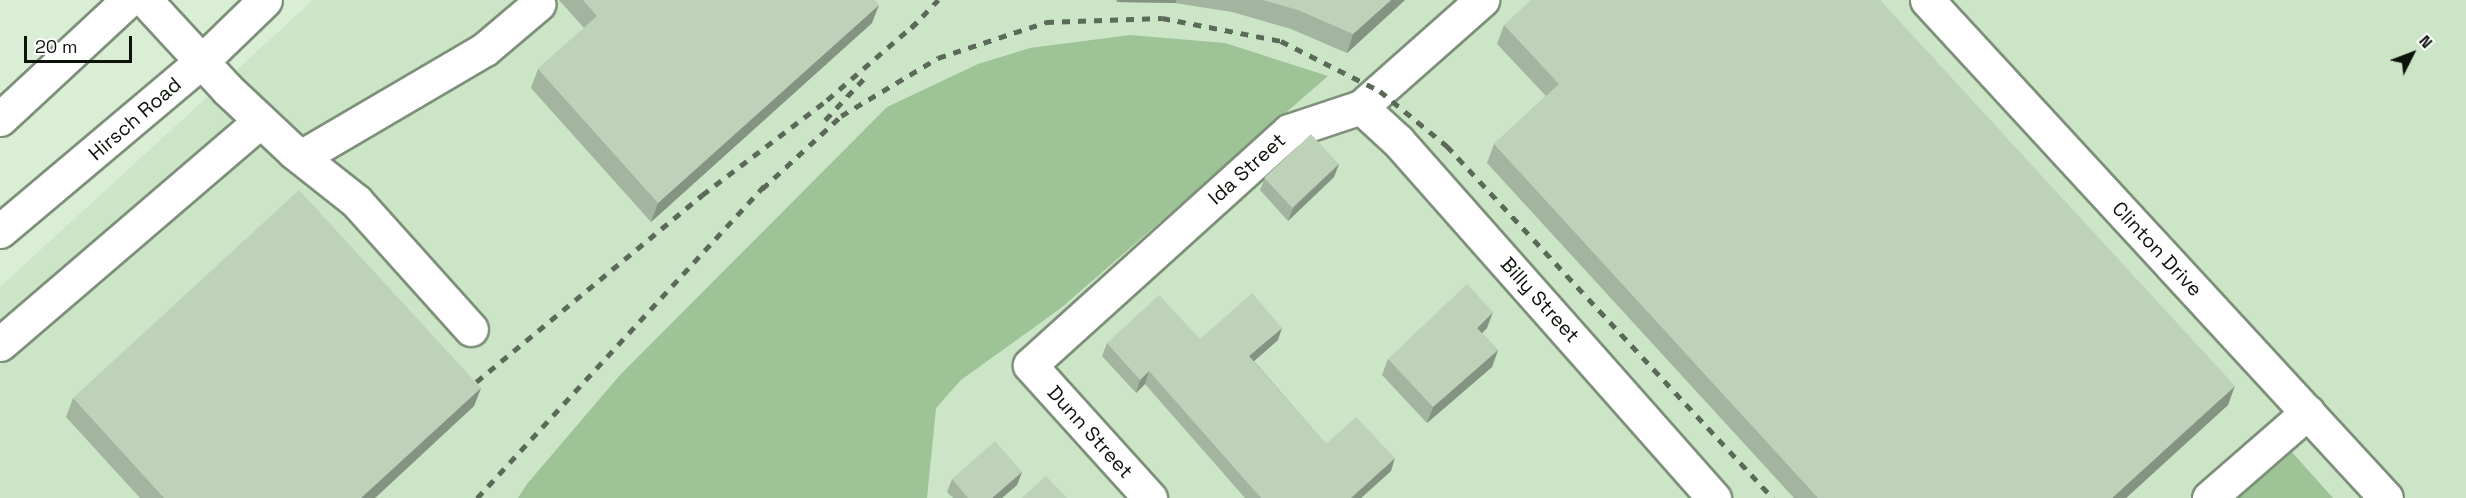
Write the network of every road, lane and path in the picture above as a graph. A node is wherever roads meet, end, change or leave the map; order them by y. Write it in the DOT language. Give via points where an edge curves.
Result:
graph roads {
  1 [pos="128,0"];
  2 [pos="145,0"];
  3 [pos="265,0"];
  4 [pos="1482,0"];
  5 [pos="1927,0"];
  6 [pos="538,4"];
  7 [pos="201,62"];
  8 [pos="1361,107"];
  9 [pos="0,119"];
  10 [pos="261,121"];
  11 [pos="301,157"];
  12 [pos="0,231"];
  13 [pos="471,329"];
  14 [pos="0,344"];
  15 [pos="1030,365"];
  16 [pos="2308,412"];
  17 [pos="1150,498"];
  18 [pos="1714,498"];
  19 [pos="2209,498"];
  20 [pos="2386,498"];
  1 -- 9 [label="street"];
  2 -- 7 [label="street"];
  3 -- 7 [label="street, Hirsch Road"];
  4 -- 8 [label="street, Ida Street"];
  5 -- 16 [label="street, Clinton Drive"];
  6 -- 11 [label="street" via="485,50"];
  7 -- 10 [label="street"];
  7 -- 12 [label="street, Hirsch Road"];
  8 -- 15 [label="street, Ida Street" via="1289,130"];
  8 -- 18 [label="street, Billy Street" via="1406,150"];
  10 -- 11 [label="street"];
  10 -- 14 [label="street"];
  11 -- 13 [label="street" via="357,201"];
  15 -- 17 [label="street, Dunn Street"];
  16 -- 19 [label="street"];
  16 -- 20 [label="street, Clinton Drive"];
}
